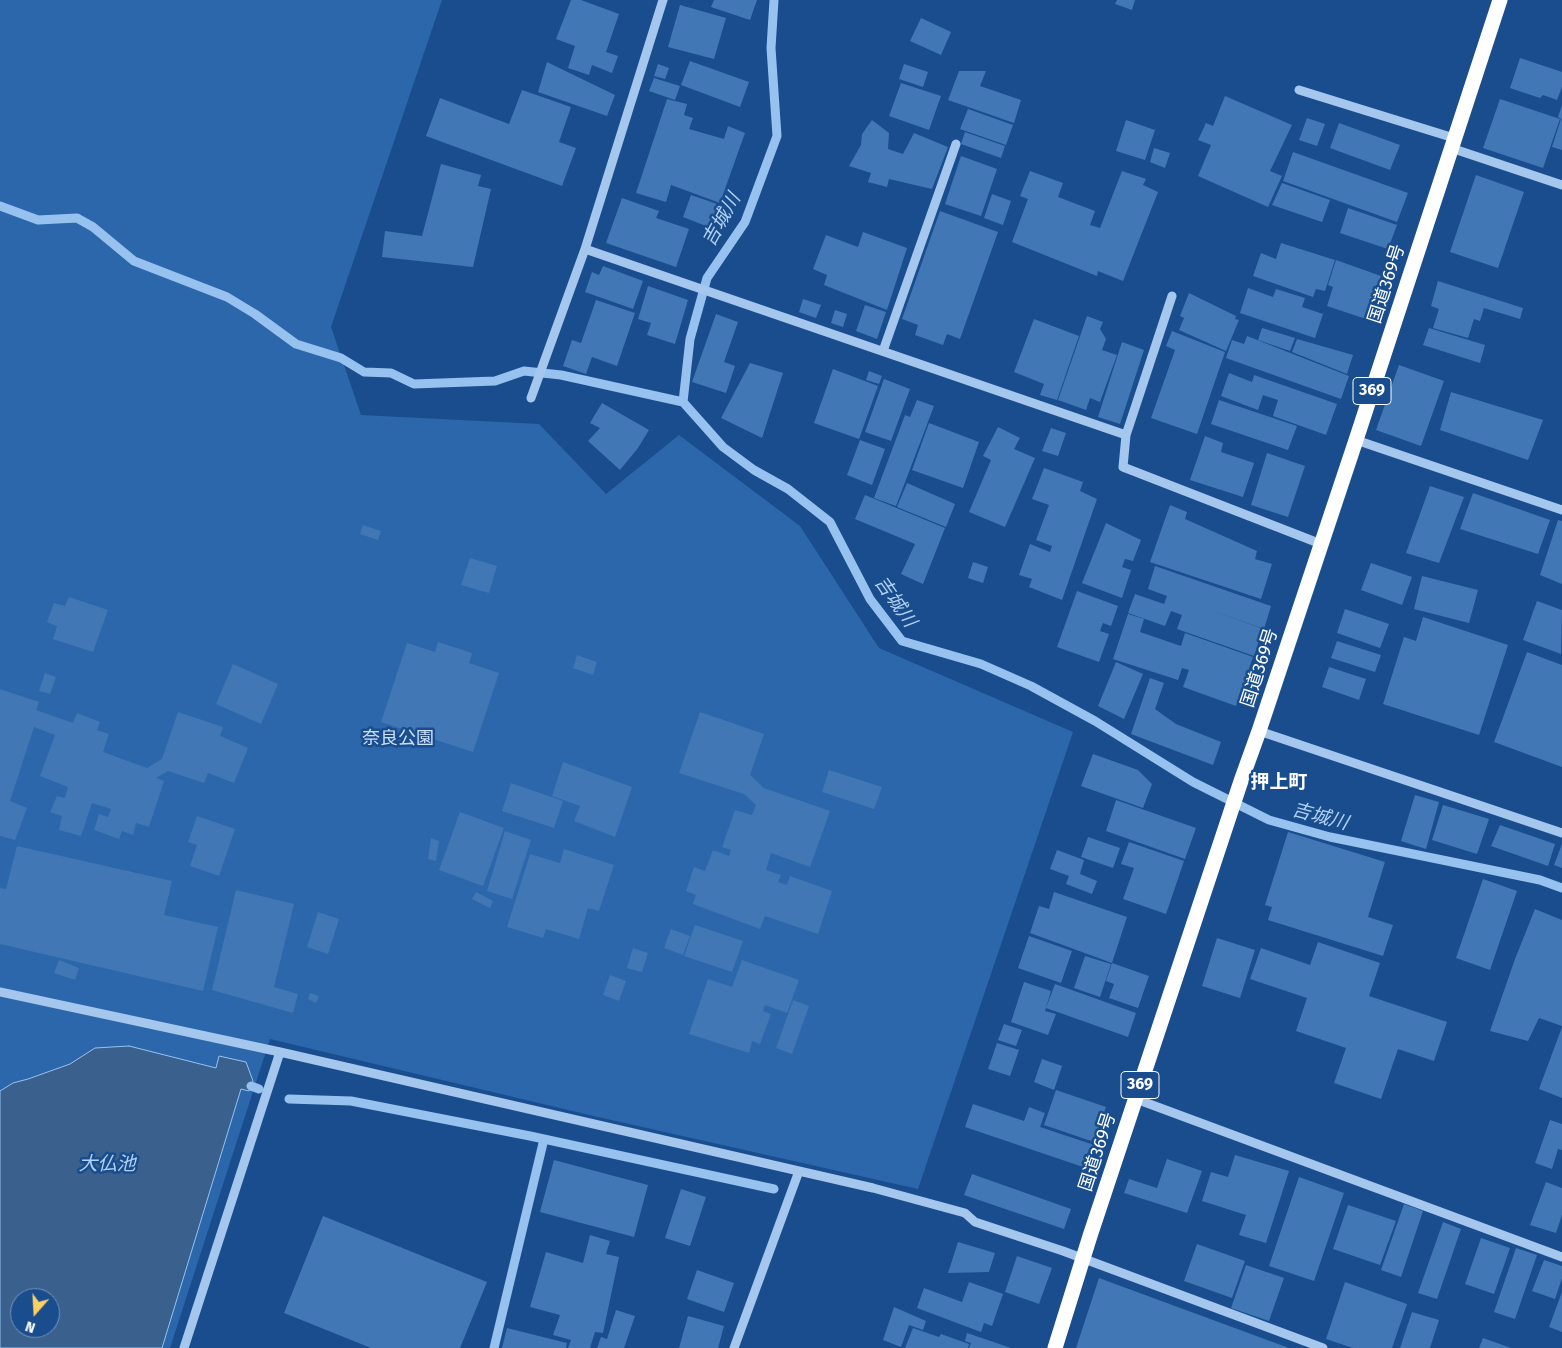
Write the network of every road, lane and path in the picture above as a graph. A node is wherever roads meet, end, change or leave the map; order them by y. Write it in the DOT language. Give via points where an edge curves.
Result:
graph roads {
  1 [pos="663,0"];
  2 [pos="1500,0"];
  3 [pos="1299,90"];
  4 [pos="1453,143"];
  5 [pos="956,144"];
  6 [pos="1562,185"];
  7 [pos="585,249"];
  8 [pos="1172,296"];
  9 [pos="883,351"];
  10 [pos="532,398"];
  11 [pos="1126,435"];
  12 [pos="1356,440"];
  13 [pos="1562,510"];
  14 [pos="1321,544"];
  15 [pos="1259,731"];
  16 [pos="1562,833"];
  17 [pos="0,992"];
  18 [pos="280,1052"];
  19 [pos="1136,1099"];
  20 [pos="799,1171"];
  21 [pos="1562,1257"];
  22 [pos="1083,1259"];
  23 [pos="184,1348"];
  24 [pos="734,1348"];
  25 [pos="1056,1348"];
  26 [pos="1323,1348"];
  1 -- 7 [label="street"];
  2 -- 4 [label="highway, 国道369号 / 369"];
  3 -- 4 [label="street"];
  4 -- 6 [label="street"];
  4 -- 12 [label="highway, 国道369号 / 369"];
  5 -- 9 [label="street"];
  7 -- 9 [label="street"];
  7 -- 10 [label="street"];
  8 -- 11 [label="street"];
  9 -- 11 [label="street"];
  11 -- 14 [label="street" via="1122,466"];
  12 -- 13 [label="street"];
  12 -- 14 [label="highway, 国道369号 / 369"];
  14 -- 15 [label="highway, 国道369号 / 369"];
  15 -- 16 [label="street"];
  15 -- 19 [label="highway, 国道369号 / 369"];
  17 -- 18 [label="street"];
  18 -- 20 [label="street"];
  18 -- 23 [label="street"];
  19 -- 21 [label="street"];
  19 -- 22 [label="highway, 国道369号 / 369"];
  20 -- 22 [label="street" via="965,1213 975,1222"];
  20 -- 24 [label="street"];
  22 -- 25 [label="highway, 国道369号 / 369"];
  22 -- 26 [label="street"];
}
